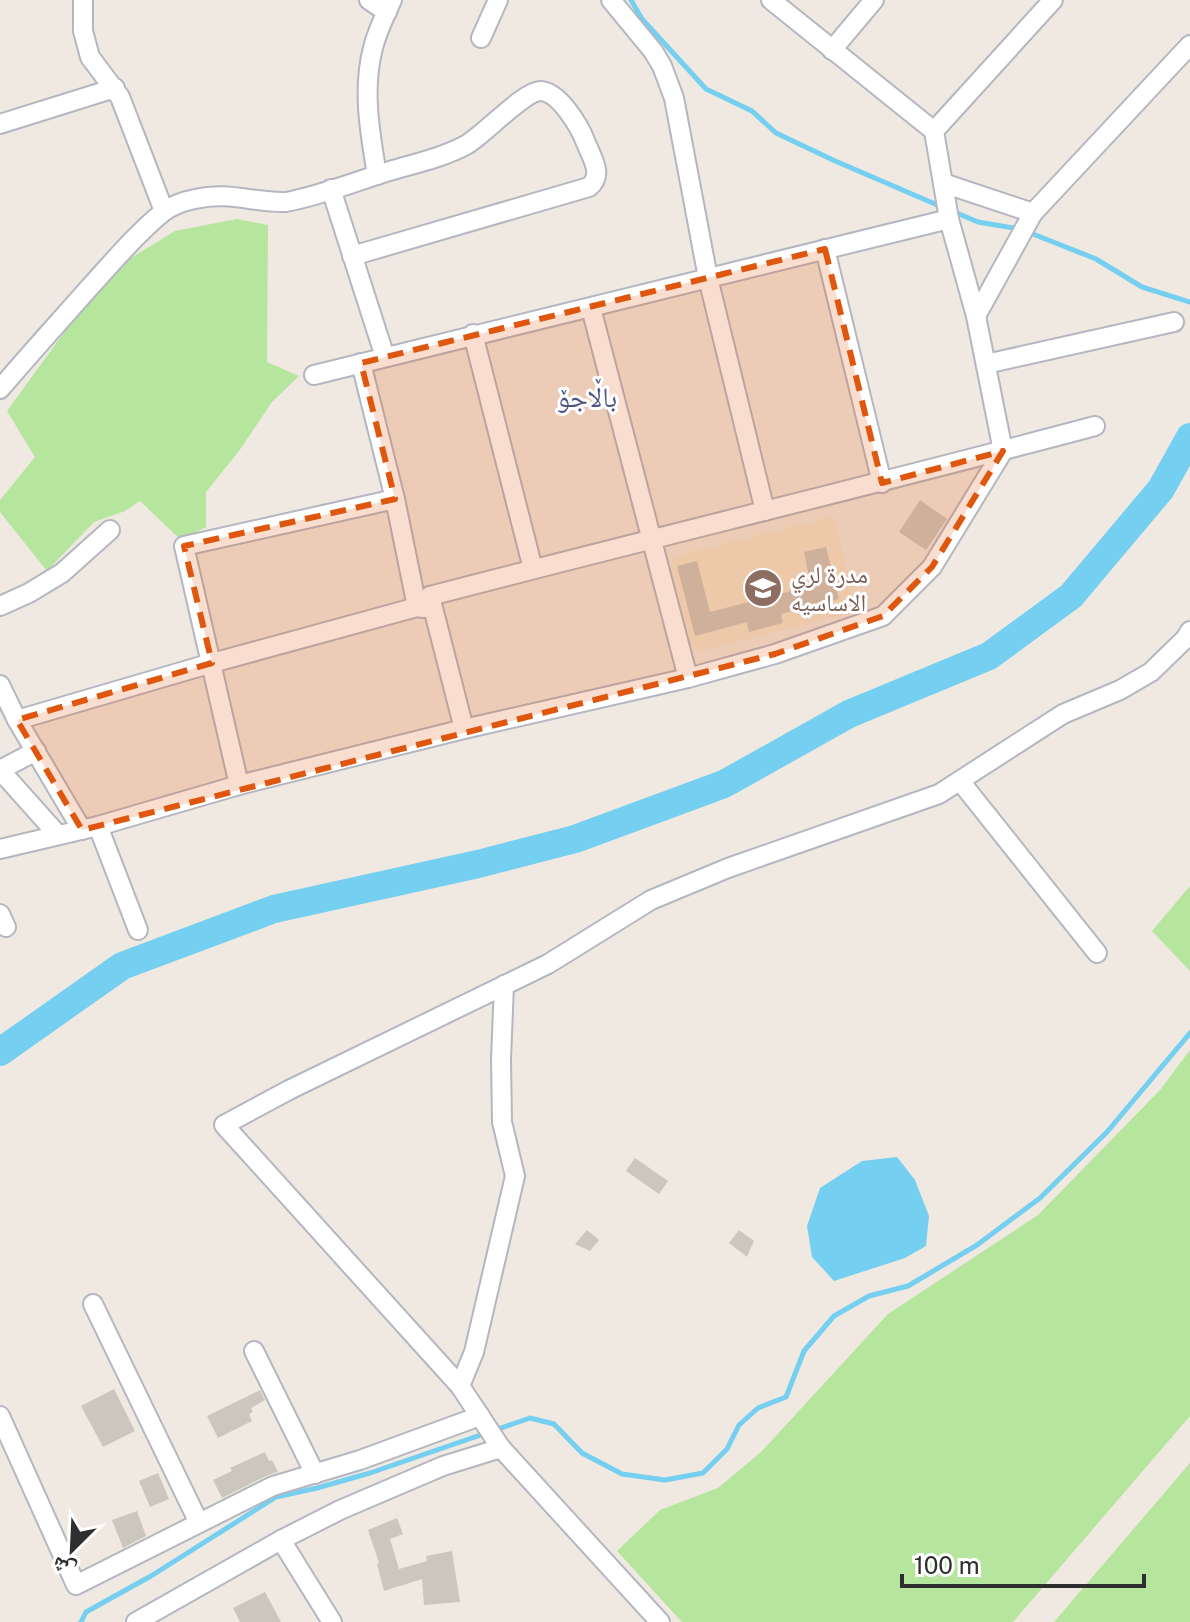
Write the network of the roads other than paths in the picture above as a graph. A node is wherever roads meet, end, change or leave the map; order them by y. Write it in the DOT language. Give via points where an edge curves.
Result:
graph roads {
  1 [pos="83,0"];
  2 [pos="369,0"];
  3 [pos="498,0"];
  4 [pos="611,0"];
  5 [pos="771,0"];
  6 [pos="874,0"];
  7 [pos="1053,0"];
  8 [pos="389,6"];
  9 [pos="481,38"];
  10 [pos="1190,45"];
  11 [pos="832,50"];
  12 [pos="115,88"];
  13 [pos="0,124"];
  14 [pos="934,131"];
  15 [pos="377,175"];
  16 [pos="943,183"];
  17 [pos="331,189"];
  18 [pos="164,211"];
  19 [pos="1033,213"];
  20 [pos="949,219"];
  21 [pos="825,249"];
  22 [pos="352,256"];
  23 [pos="708,278"];
  24 [pos="591,308"];
  25 [pos="976,316"];
  26 [pos="1174,322"];
  27 [pos="473,334"];
  28 [pos="385,357"];
  29 [pos="361,363"];
  30 [pos="986,364"];
  31 [pos="314,375"];
  32 [pos="0,389"];
  33 [pos="1095,426"];
  34 [pos="1003,451"];
  35 [pos="882,483"];
  36 [pos="395,499"];
  37 [pos="765,511"];
  38 [pos="110,530"];
  39 [pos="652,539"];
  40 [pos="533,569"];
  41 [pos="427,604"];
  42 [pos="0,606"];
  43 [pos="1190,631"];
  44 [pos="212,663"];
  45 [pos="688,678"];
  46 [pos="0,685"];
  47 [pos="17,720"];
  48 [pos="464,729"];
  49 [pos="36,751"];
  50 [pos="0,770"];
  51 [pos="960,781"];
  52 [pos="239,785"];
  53 [pos="90,828"];
  54 [pos="58,835"];
  55 [pos="0,849"];
  56 [pos="138,930"];
  57 [pos="1097,953"];
  58 [pos="504,985"];
  59 [pos="93,1304"];
  60 [pos="254,1351"];
  61 [pos="460,1386"];
  62 [pos="0,1416"];
  63 [pos="483,1420"];
  64 [pos="499,1445"];
  65 [pos="315,1474"];
  66 [pos="199,1523"];
  67 [pos="281,1540"];
  68 [pos="136,1622"];
  69 [pos="332,1622"];
  70 [pos="660,1622"];
  1 -- 12 [label="street" via="85,45"];
  2 -- 8 [label="street"];
  3 -- 9 [label="street"];
  4 -- 23 [label="street" via="653,51 672,90"];
  5 -- 11 [label="street"];
  6 -- 11 [label="street"];
  7 -- 14 [label="street"];
  8 -- 15 [label="street" via="374,44 367,84"];
  10 -- 19 [label="street"];
  11 -- 14 [label="street"];
  12 -- 13 [label="street"];
  12 -- 18 [label="street"];
  14 -- 16 [label="street"];
  15 -- 17 [label="street"];
  15 -- 22 [label="street" via="464,146 530,94 542,91 554,96 576,124 597,173 589,187"];
  16 -- 19 [label="street"];
  16 -- 20 [label="street"];
  17 -- 18 [label="street" via="286,202 205,197"];
  17 -- 22 [label="street"];
  18 -- 32 [label="street"];
  19 -- 25 [label="street"];
  20 -- 21 [label="street"];
  20 -- 25 [label="street"];
  21 -- 23 [label="street"];
  21 -- 35 [label="street"];
  22 -- 28 [label="street"];
  23 -- 24 [label="street"];
  23 -- 37 [label="street"];
  24 -- 27 [label="street"];
  24 -- 39 [label="street"];
  25 -- 30 [label="street"];
  26 -- 30 [label="street"];
  27 -- 28 [label="street"];
  27 -- 40 [label="street"];
  28 -- 29 [label="street"];
  29 -- 31 [label="street"];
  29 -- 36 [label="street"];
  30 -- 34 [label="street"];
  33 -- 34 [label="street"];
  34 -- 35 [label="street"];
  34 -- 45 [label="street" via="932,567 883,616"];
  35 -- 37 [label="street"];
  36 -- 41 [label="street"];
  36 -- 44 [label="street" via="184,546"];
  37 -- 39 [label="street"];
  38 -- 42 [label="street" via="62,573"];
  39 -- 40 [label="street"];
  39 -- 45 [label="street"];
  40 -- 41 [label="street"];
  41 -- 44 [label="street"];
  41 -- 48 [label="street"];
  43 -- 51 [label="street" via="1151,672 1063,714"];
  44 -- 47 [label="street"];
  44 -- 52 [label="street"];
  45 -- 48 [label="street"];
  46 -- 47 [label="street"];
  47 -- 49 [label="street"];
  48 -- 52 [label="street"];
  49 -- 50 [label="street"];
  49 -- 53 [label="street"];
  50 -- 54 [label="street"];
  51 -- 57 [label="street"];
  51 -- 58 [label="street" via="939,794 651,900"];
  52 -- 53 [label="street"];
  53 -- 54 [label="street"];
  53 -- 56 [label="street"];
  54 -- 55 [label="street"];
  58 -- 61 [label="street" via="502,1122 515,1176 474,1352"];
  58 -- 61 [label="street" via="224,1125"];
  59 -- 66 [label="street"];
  60 -- 65 [label="street"];
  61 -- 63 [label="street"];
  62 -- 66 [label="street" via="76,1585"];
  63 -- 64 [label="street"];
  63 -- 65 [label="street"];
  64 -- 67 [label="street"];
  64 -- 70 [label="street"];
  65 -- 66 [label="street" via="273,1486"];
  67 -- 68 [label="street"];
  67 -- 69 [label="street"];
}
